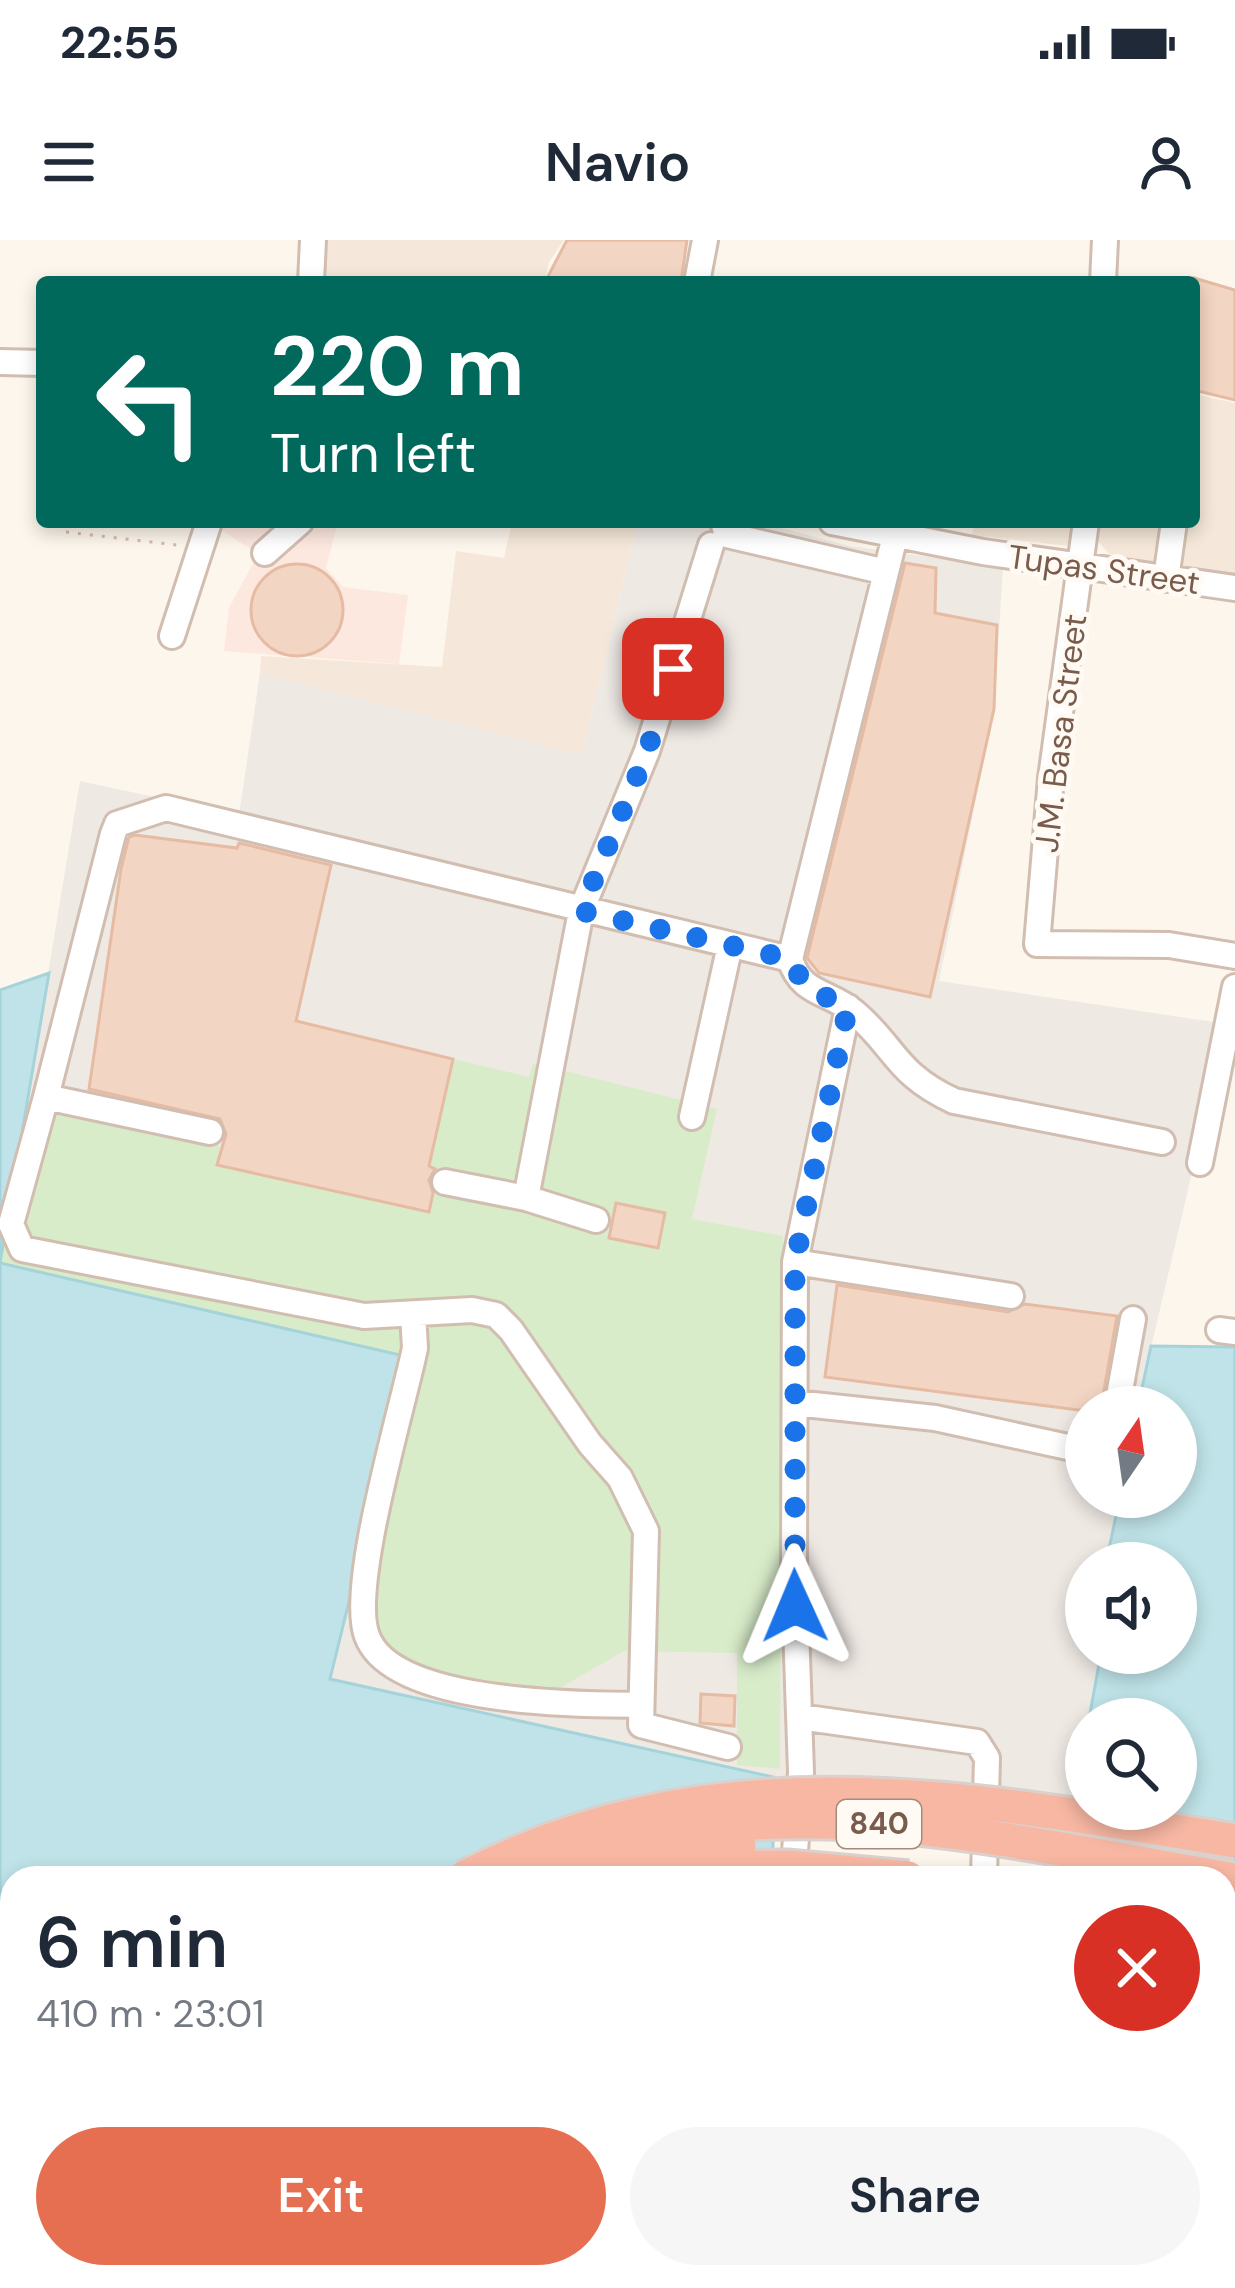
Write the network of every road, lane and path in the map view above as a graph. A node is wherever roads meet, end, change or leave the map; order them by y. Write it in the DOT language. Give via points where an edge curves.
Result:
graph roads {
  1 [pos="313,240"];
  2 [pos="705,240"];
  3 [pos="1106,240"];
  4 [pos="311,276"];
  5 [pos="698,276"];
  6 [pos="1103,276"];
  7 [pos="0,362"];
  8 [pos="36,363"];
  9 [pos="207,528"];
  10 [pos="293,528"];
  11 [pos="859,528"];
  12 [pos="1085,528"];
  13 [pos="1173,528"];
  14 [pos="923,531"];
  15 [pos="66,532"];
  16 [pos="717,534"];
  17 [pos="895,536"];
  18 [pos="199,551"];
  19 [pos="265,553"];
  20 [pos="1082,564"];
  21 [pos="886,572"];
  22 [pos="1166,579"];
  23 [pos="1235,587"];
  24 [pos="172,637"];
  25 [pos="581,911"];
  26 [pos="730,945"];
  27 [pos="1235,956"];
  28 [pos="790,959"];
  29 [pos="1235,987"];
  30 [pos="848,1007"];
  31 [pos="46,1096"];
  32 [pos="692,1117"];
  33 [pos="210,1132"];
  34 [pos="1162,1142"];
  35 [pos="1200,1163"];
  36 [pos="445,1182"];
  37 [pos="526,1198"];
  38 [pos="596,1220"];
  39 [pos="795,1262"];
  40 [pos="1011,1296"];
  41 [pos="413,1314"];
  42 [pos="1133,1319"];
  43 [pos="1122,1386"];
  44 [pos="795,1403"];
  45 [pos="1065,1446"];
  46 [pos="641,1705"];
  47 [pos="800,1717"];
  48 [pos="728,1747"];
  49 [pos="1235,1841"];
  50 [pos="494,1866"];
  51 [pos="565,1866"];
  52 [pos="642,1866"];
  53 [pos="794,1866"];
  54 [pos="984,1866"];
  55 [pos="1016,1866"];
  56 [pos="1150,1866"];
  1 -- 4 [label="street"];
  2 -- 5 [label="street"];
  3 -- 6 [label="street"];
  7 -- 8 [label="street"];
  9 -- 18 [label="street"];
  10 -- 19 [label="street"];
  11 -- 17 [label="street, Tupas Street"];
  12 -- 20 [label="street, J.M. Basa Street"];
  13 -- 22 [label="street"];
  14 -- 17 [label="street, Tupas Street"];
  14 -- 20 [label="street, Tupas Street"];
  15 -- 18 [label="path"];
  16 -- 21 [label="street"];
  16 -- 25 [label="street" via="647,752"];
  17 -- 21 [label="street"];
  18 -- 24 [label="street"];
  20 -- 22 [label="street, Tupas Street"];
  20 -- 27 [label="street, J.M. Basa Street" via="1036,944"];
  21 -- 28 [label="street"];
  22 -- 23 [label="street, Tupas Street"];
  25 -- 26 [label="street"];
  25 -- 31 [label="street" via="166,808 141,814 113,834"];
  25 -- 37 [label="street"];
  26 -- 28 [label="street"];
  26 -- 32 [label="street"];
  28 -- 30 [label="street" via="806,988"];
  29 -- 35 [label="street"];
  30 -- 34 [label="street" via="899,1066 954,1101"];
  30 -- 39 [label="street"];
  31 -- 33 [label="street"];
  31 -- 41 [label="street" via="11,1224 22,1249 320,1310"];
  36 -- 37 [label="street"];
  37 -- 38 [label="street"];
  39 -- 40 [label="street"];
  39 -- 44 [label="street"];
  41 -- 46 [label="street" via="496,1316 620,1478 646,1531"];
  41 -- 46 [label="street" via="415,1348 366,1583 366,1636 404,1671 455,1688 536,1704"];
  42 -- 43 [label="street"];
  44 -- 45 [label="street" via="935,1418"];
  44 -- 47 [label="street"];
  46 -- 48 [label="street" via="641,1726 652,1732"];
  47 -- 53 [label="street"];
  47 -- 54 [label="street" via="977,1742 987,1758"];
  49 -- 50 [label="highway, bridge" via="952,1802 755,1794 598,1824"];
  51 -- 56 [label="highway, 840, bridge" via="682,1830 808,1820"];
  52 -- 55 [label="highway, 840, bridge" via="758,1843 845,1842"];
}
